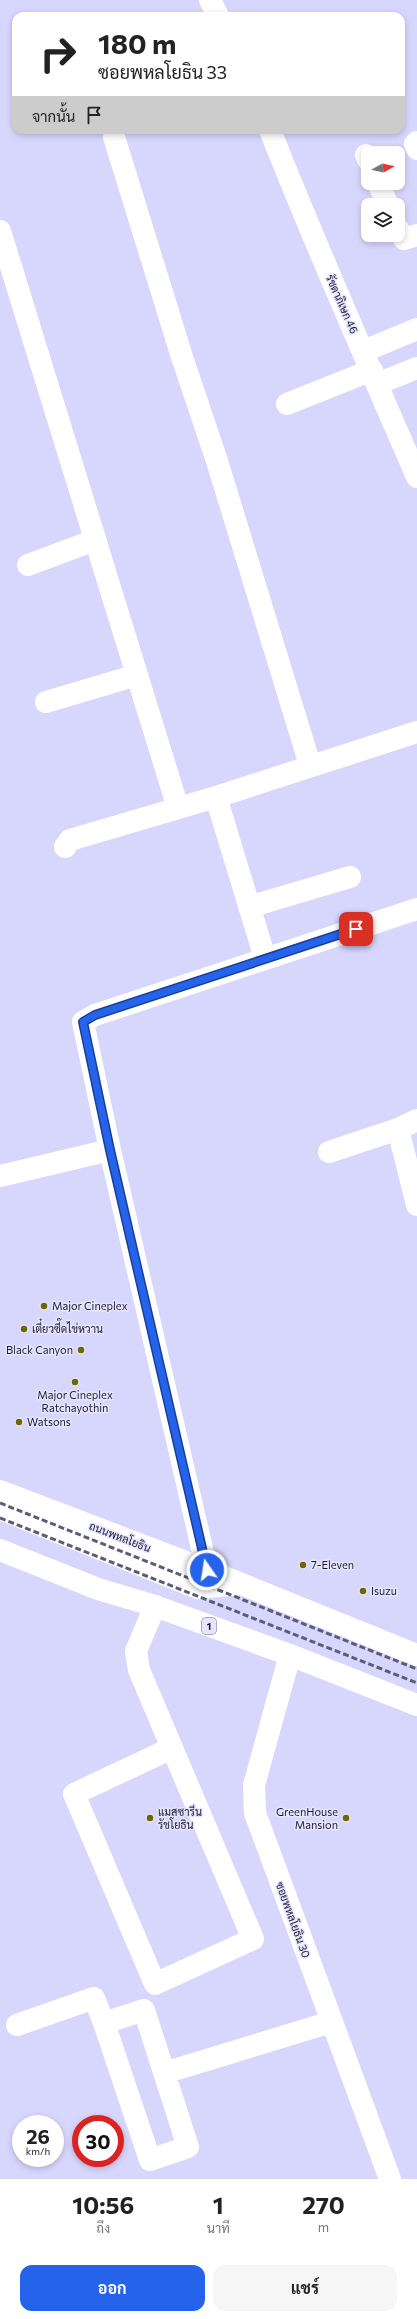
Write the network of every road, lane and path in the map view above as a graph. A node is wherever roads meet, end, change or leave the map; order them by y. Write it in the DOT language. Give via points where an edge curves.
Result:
graph roads {
  1 [pos="210,0"];
  2 [pos="216,12"];
  3 [pos="272,134"];
  4 [pos="114,137"];
  5 [pos="417,142"];
  6 [pos="417,149"];
  7 [pos="0,231"];
  8 [pos="417,235"];
  9 [pos="405,239"];
  10 [pos="7,281"];
  11 [pos="417,329"];
  12 [pos="371,368"];
  13 [pos="417,368"];
  14 [pos="287,404"];
  15 [pos="417,477"];
  16 [pos="95,540"];
  17 [pos="28,565"];
  18 [pos="137,675"];
  19 [pos="46,702"];
  20 [pos="417,732"];
  21 [pos="310,765"];
  22 [pos="216,797"];
  23 [pos="178,808"];
  24 [pos="65,847"];
  25 [pos="350,877"];
  26 [pos="249,907"];
  27 [pos="417,909"];
  28 [pos="265,958"];
  29 [pos="417,1120"];
  30 [pos="398,1129"];
  31 [pos="110,1150"];
  32 [pos="329,1152"];
  33 [pos="0,1176"];
  34 [pos="417,1205"];
  35 [pos="0,1490"];
  36 [pos="2,1510"];
  37 [pos="0,1535"];
  38 [pos="0,1550"];
  39 [pos="207,1570"];
  40 [pos="239,1583"];
  41 [pos="155,1606"];
  42 [pos="195,1620"];
  43 [pos="290,1655"];
  44 [pos="417,1655"];
  45 [pos="417,1704"];
  46 [pos="172,1748"];
  47 [pos="331,2022"];
  48 [pos="104,2023"];
  49 [pos="17,2025"];
  50 [pos="164,2073"];
  51 [pos="390,2179"];
  1 -- 2 [label="street"];
  3 -- 12 [label="street, รัชดาภิเษก 46" via="311,235"];
  4 -- 21 [label="street" via="182,357 220,468"];
  5 -- 6 [label="street"];
  7 -- 10 [label="street"];
  8 -- 9 [label="street"];
  10 -- 16 [label="street"];
  11 -- 12 [label="street"];
  12 -- 13 [label="street"];
  12 -- 14 [label="street"];
  12 -- 15 [label="street, รัชดาภิเษก 46"];
  16 -- 17 [label="street"];
  16 -- 18 [label="street"];
  18 -- 19 [label="street"];
  18 -- 23 [label="street"];
  20 -- 21 [label="street"];
  21 -- 22 [label="street"];
  22 -- 23 [label="street"];
  22 -- 26 [label="street"];
  23 -- 24 [label="street" via="70,840"];
  25 -- 26 [label="street"];
  26 -- 28 [label="street"];
  27 -- 28 [label="street"];
  28 -- 31 [label="street" via="95,1015 83,1022"];
  29 -- 30 [label="street"];
  30 -- 32 [label="street"];
  30 -- 34 [label="street"];
  31 -- 33 [label="street"];
  31 -- 39 [label="street"];
  35 -- 39 [label="street, ถนนพหลโยธิน"];
  36 -- 40 [label="street, ถนนพหลโยธิน" via="198,1588"];
  37 -- 42 [label="street" via="168,1600"];
  38 -- 41 [label="street, 1" via="98,1589"];
  39 -- 40 [label="street, ถนนพหลโยธิน"];
  40 -- 44 [label="street, ถนนพหลโยธิน"];
  41 -- 42 [label="street, 1"];
  41 -- 46 [label="street" via="136,1651 139,1670"];
  42 -- 43 [label="street, 1"];
  43 -- 45 [label="street, 1"];
  43 -- 47 [label="street, ซอยพหลโยธิน 30" via="254,1785 255,1813"];
  46 -- 46 [label="street" via="74,1794 155,1984 253,1939"];
  47 -- 50 [label="street"];
  47 -- 51 [label="street, ซอยพหลโยธิน 30"];
  48 -- 49 [label="street" via="94,1998"];
  48 -- 50 [label="street" via="144,2010"];
  48 -- 50 [label="street" via="150,2160 188,2147"];
}
